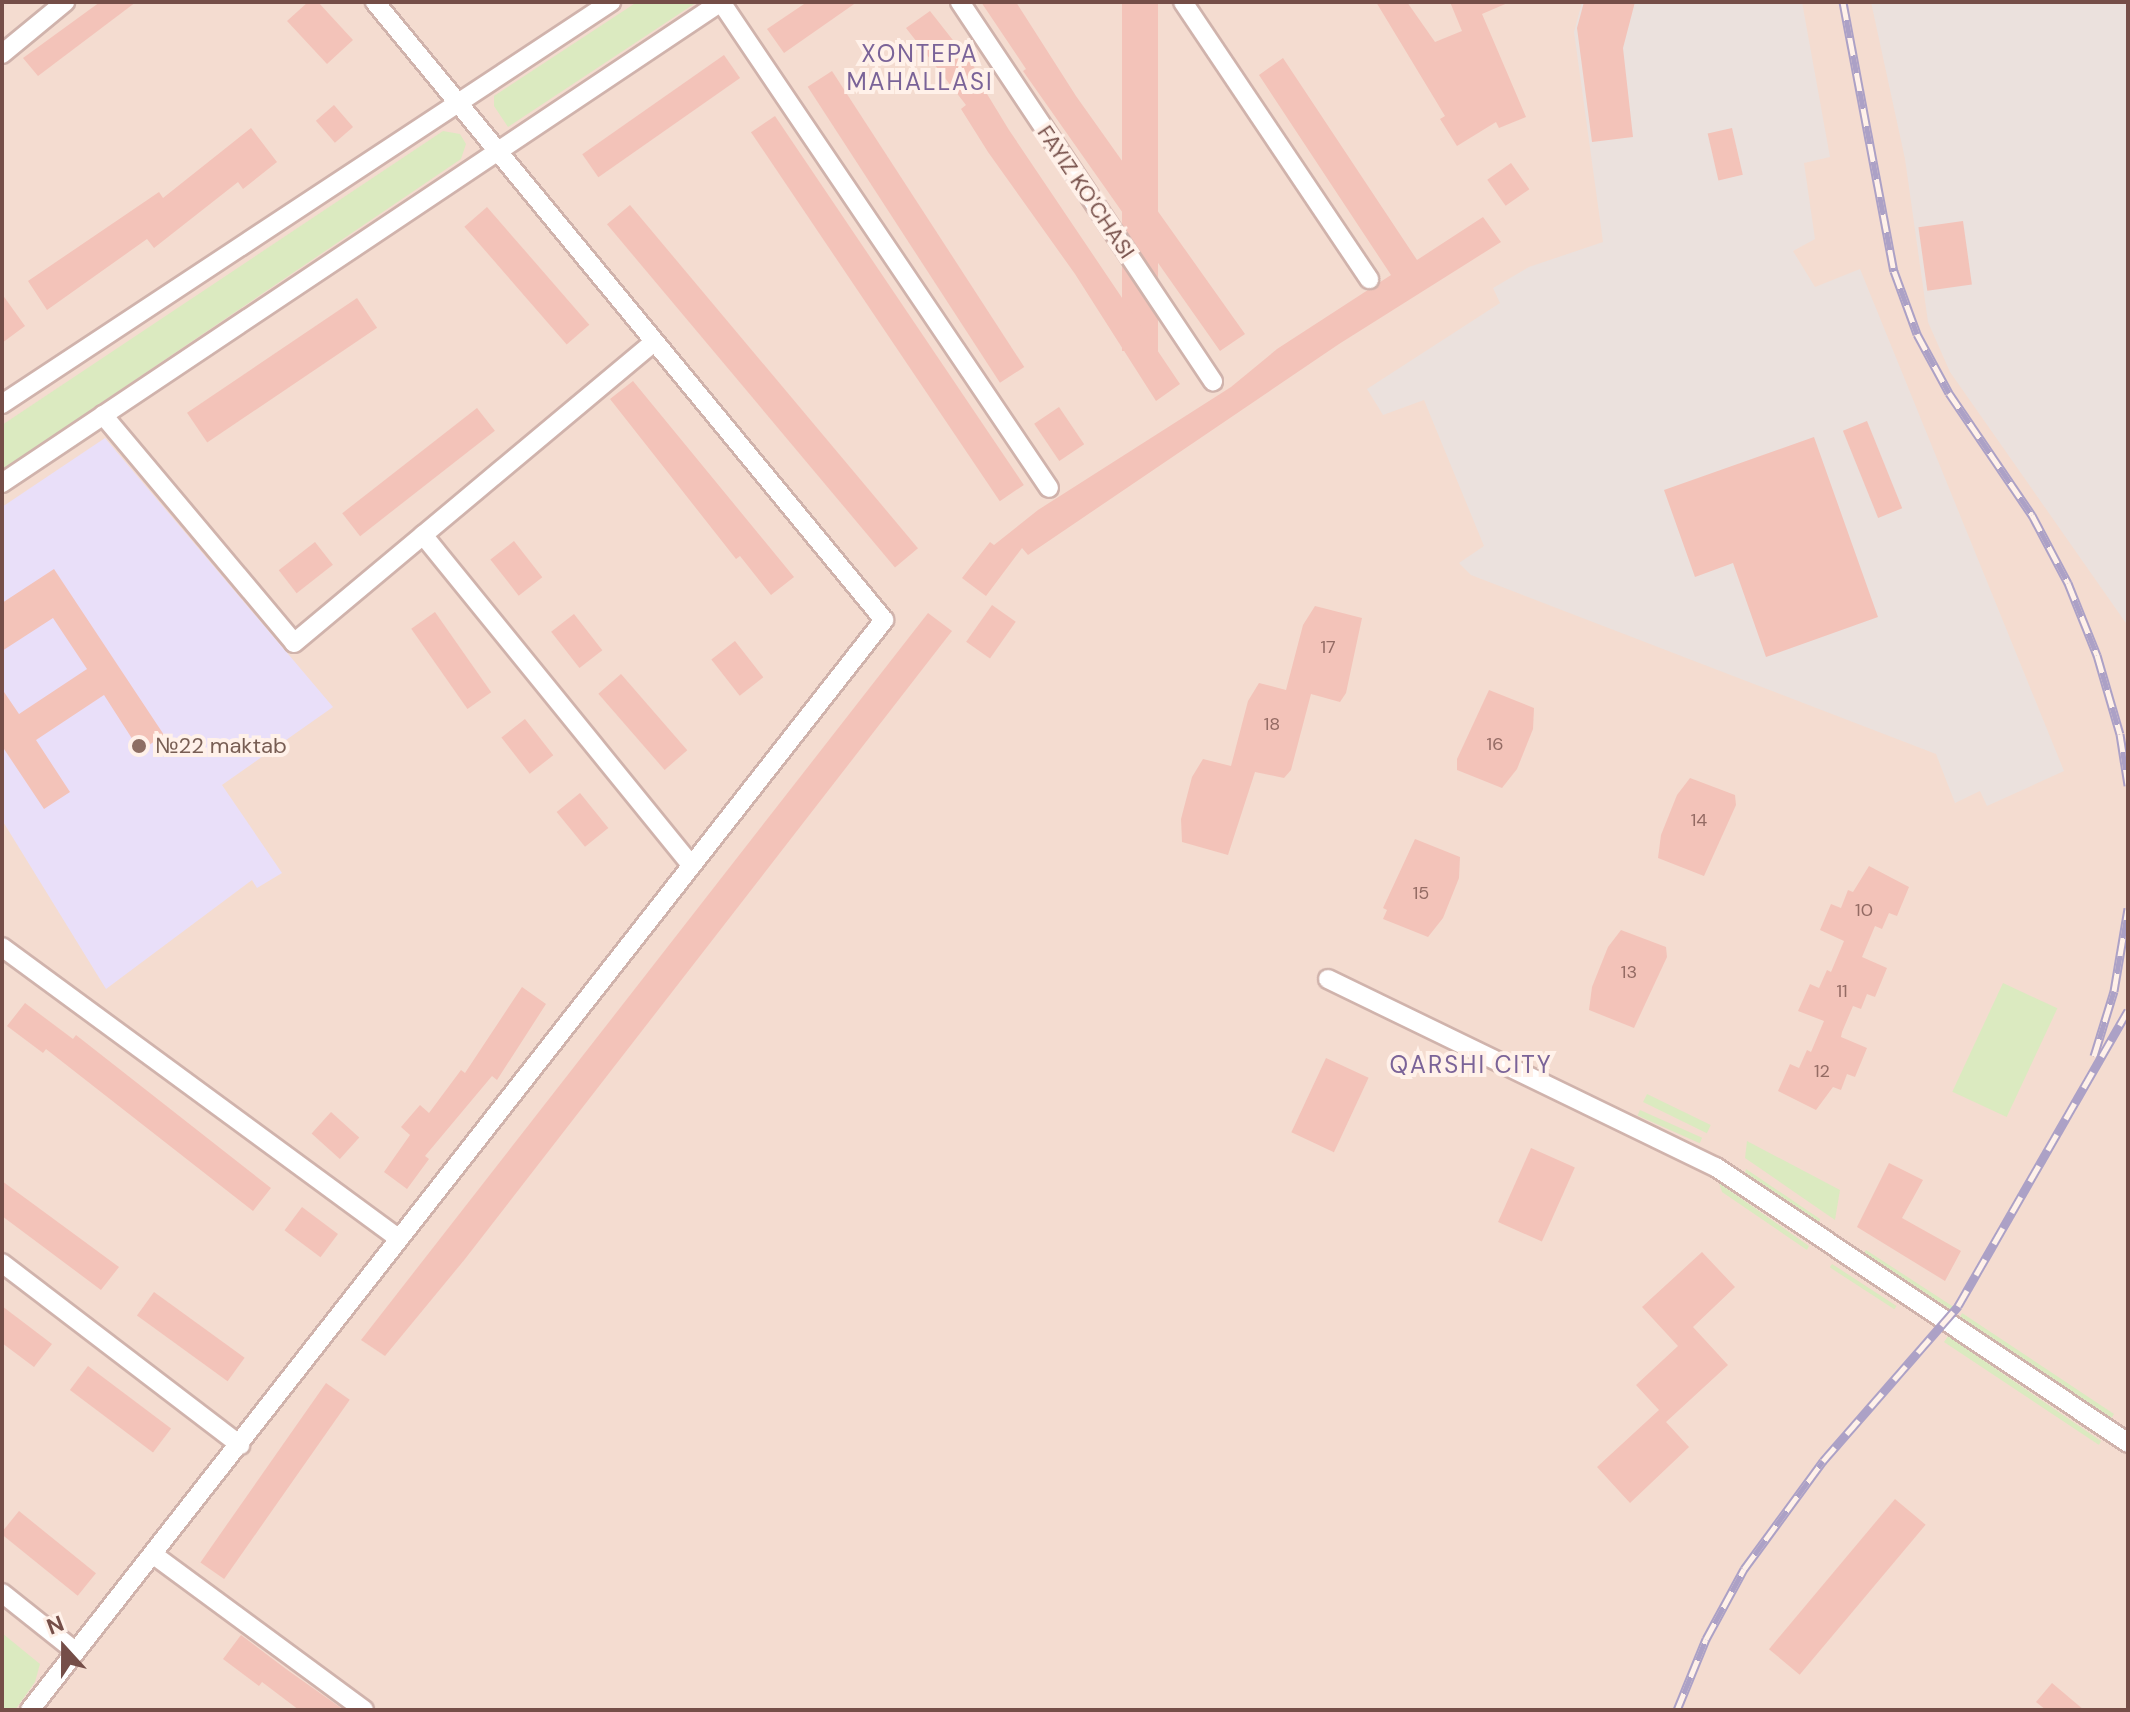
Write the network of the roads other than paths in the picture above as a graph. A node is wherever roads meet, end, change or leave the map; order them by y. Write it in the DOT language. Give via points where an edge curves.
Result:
graph roads {
  1 [pos="65,2"];
  2 [pos="375,2"];
  3 [pos="611,2"];
  4 [pos="721,2"];
  5 [pos="960,2"];
  6 [pos="1183,2"];
  7 [pos="2,54"];
  8 [pos="455,105"];
  9 [pos="496,152"];
  10 [pos="1369,279"];
  11 [pos="654,342"];
  12 [pos="1213,381"];
  13 [pos="2,404"];
  14 [pos="103,415"];
  15 [pos="2,483"];
  16 [pos="1049,488"];
  17 [pos="423,535"];
  18 [pos="691,865"];
  19 [pos="2,947"];
  20 [pos="1328,979"];
  21 [pos="397,1237"];
  22 [pos="2,1263"];
  23 [pos="2128,1443"];
  24 [pos="240,1445"];
  25 [pos="154,1555"];
  26 [pos="2,1593"];
  27 [pos="75,1651"];
  28 [pos="30,1710"];
  29 [pos="364,1710"];
  1 -- 7 [label="street"];
  2 -- 8 [label="street"];
  3 -- 8 [label="street"];
  4 -- 9 [label="street"];
  4 -- 16 [label="street"];
  5 -- 12 [label="street, FAYIZ KO'CHASI"];
  6 -- 10 [label="street"];
  8 -- 9 [label="street"];
  8 -- 13 [label="street"];
  9 -- 11 [label="street"];
  9 -- 14 [label="street"];
  11 -- 17 [label="street"];
  11 -- 18 [label="street" via="884,620"];
  14 -- 15 [label="street"];
  14 -- 17 [label="street" via="294,643"];
  17 -- 18 [label="street"];
  18 -- 21 [label="street"];
  19 -- 21 [label="street"];
  20 -- 23 [label="street" via="1716,1167"];
  21 -- 24 [label="street"];
  22 -- 24 [label="street"];
  24 -- 25 [label="street"];
  25 -- 27 [label="street"];
  25 -- 29 [label="street"];
  26 -- 27 [label="street"];
  27 -- 28 [label="street"];
}
